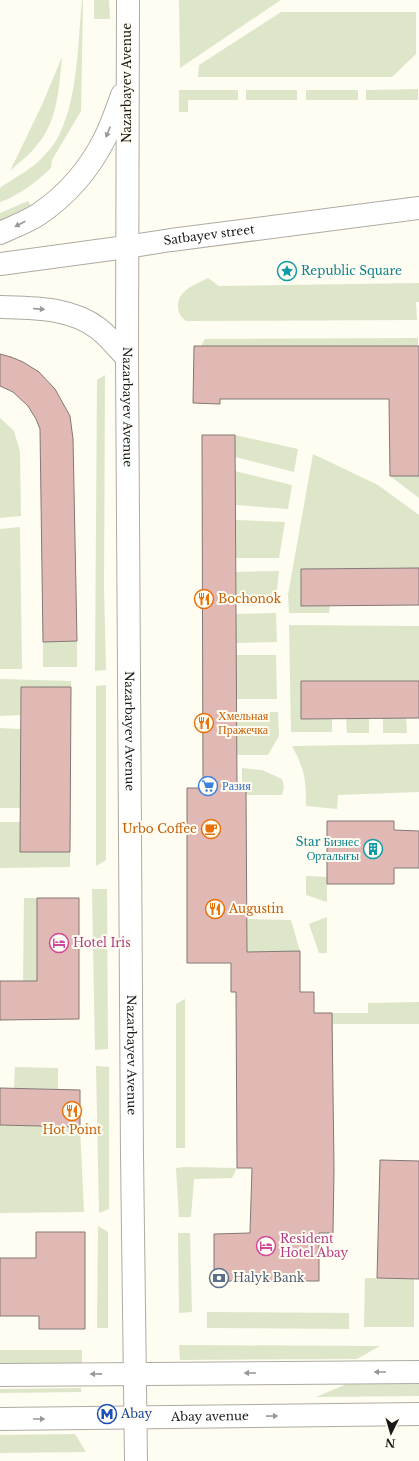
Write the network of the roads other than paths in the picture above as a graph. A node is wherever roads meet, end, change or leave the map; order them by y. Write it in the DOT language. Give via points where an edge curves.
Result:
graph roads {
  1 [pos="128,0"];
  2 [pos="127,82"];
  3 [pos="419,208"];
  4 [pos="0,233"];
  5 [pos="126,247"];
  6 [pos="0,264"];
  7 [pos="0,307"];
  8 [pos="127,358"];
  9 [pos="419,1372"];
  10 [pos="135,1374"];
  11 [pos="0,1375"];
  12 [pos="419,1414"];
  13 [pos="136,1418"];
  14 [pos="0,1419"];
  15 [pos="136,1461"];
  1 -- 2 [label="main road, Nazarbayev Avenue"];
  2 -- 4 [label="main road, one-way" via="106,136 83,172 55,202 37,215"];
  2 -- 5 [label="main road, Nazarbayev Avenue"];
  3 -- 5 [label="main road, Satbayev street"];
  5 -- 6 [label="main road, Satbayev street"];
  5 -- 8 [label="main road, Nazarbayev Avenue"];
  7 -- 8 [label="main road, one-way" via="62,312 80,317 104,333"];
  8 -- 10 [label="main road, Nazarbayev Avenue"];
  9 -- 10 [label="main road, one-way"];
  10 -- 11 [label="main road, one-way"];
  10 -- 13 [label="main road, Nazarbayev Avenue"];
  13 -- 12 [label="main road, Abay avenue, one-way"];
  14 -- 13 [label="main road, Abay avenue, one-way"];
  13 -- 15 [label="main road, Nazarbayev Avenue"];
}
